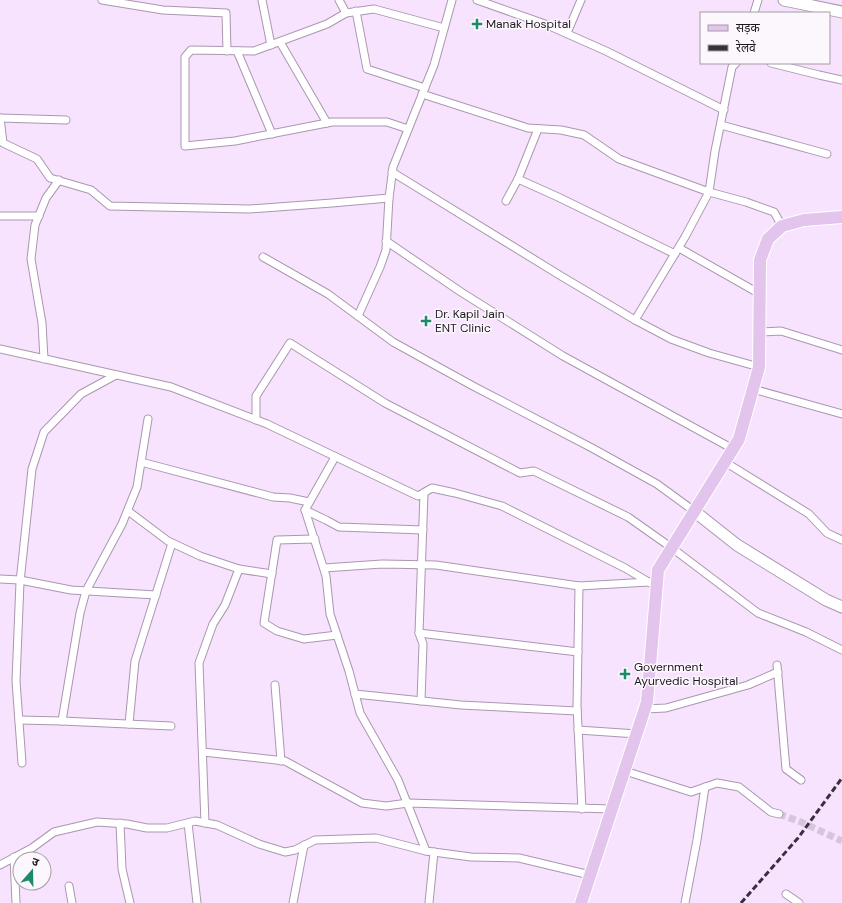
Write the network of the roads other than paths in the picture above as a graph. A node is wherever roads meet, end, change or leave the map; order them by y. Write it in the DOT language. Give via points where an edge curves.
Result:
graph roads {
  1 [pos="102,0"];
  2 [pos="262,0"];
  3 [pos="339,0"];
  4 [pos="452,0"];
  5 [pos="477,0"];
  6 [pos="581,0"];
  7 [pos="758,0"];
  8 [pos="784,0"];
  9 [pos="356,11"];
  10 [pos="754,12"];
  11 [pos="842,12"];
  12 [pos="346,13"];
  13 [pos="444,28"];
  14 [pos="567,33"];
  15 [pos="280,42"];
  16 [pos="271,45"];
  17 [pos="227,51"];
  18 [pos="238,51"];
  19 [pos="735,64"];
  20 [pos="775,64"];
  21 [pos="842,80"];
  22 [pos="423,91"];
  23 [pos="724,110"];
  24 [pos="0,118"];
  25 [pos="66,120"];
  26 [pos="327,123"];
  27 [pos="721,125"];
  28 [pos="408,129"];
  29 [pos="538,129"];
  30 [pos="272,134"];
  31 [pos="827,154"];
  32 [pos="392,172"];
  33 [pos="518,179"];
  34 [pos="58,180"];
  35 [pos="709,192"];
  36 [pos="389,198"];
  37 [pos="506,201"];
  38 [pos="0,216"];
  39 [pos="39,216"];
  40 [pos="842,217"];
  41 [pos="782,226"];
  42 [pos="386,241"];
  43 [pos="679,248"];
  44 [pos="675,254"];
  45 [pos="263,257"];
  46 [pos="760,294"];
  47 [pos="358,316"];
  48 [pos="635,320"];
  49 [pos="760,332"];
  50 [pos="0,349"];
  51 [pos="842,350"];
  52 [pos="44,359"];
  53 [pos="759,367"];
  54 [pos="116,375"];
  55 [pos="753,389"];
  56 [pos="842,414"];
  57 [pos="148,419"];
  58 [pos="256,420"];
  59 [pos="733,449"];
  60 [pos="335,457"];
  61 [pos="141,462"];
  62 [pos="725,462"];
  63 [pos="424,493"];
  64 [pos="309,502"];
  65 [pos="128,510"];
  66 [pos="305,510"];
  67 [pos="694,512"];
  68 [pos="423,530"];
  69 [pos="315,539"];
  70 [pos="842,540"];
  71 [pos="172,543"];
  72 [pos="672,548"];
  73 [pos="422,564"];
  74 [pos="324,568"];
  75 [pos="239,569"];
  76 [pos="272,574"];
  77 [pos="0,579"];
  78 [pos="20,580"];
  79 [pos="653,585"];
  80 [pos="579,586"];
  81 [pos="86,591"];
  82 [pos="156,595"];
  83 [pos="842,607"];
  84 [pos="419,633"];
  85 [pos="337,635"];
  86 [pos="842,650"];
  87 [pos="578,652"];
  88 [pos="275,685"];
  89 [pos="355,694"];
  90 [pos="421,701"];
  91 [pos="645,709"];
  92 [pos="577,711"];
  93 [pos="19,720"];
  94 [pos="62,721"];
  95 [pos="129,724"];
  96 [pos="171,726"];
  97 [pos="578,730"];
  98 [pos="637,734"];
  99 [pos="203,752"];
  100 [pos="281,760"];
  101 [pos="22,763"];
  102 [pos="625,771"];
  103 [pos="801,780"];
  104 [pos="705,787"];
  105 [pos="408,803"];
  106 [pos="582,809"];
  107 [pos="612,809"];
  108 [pos="779,814"];
  109 [pos="120,823"];
  110 [pos="188,823"];
  111 [pos="205,823"];
  112 [pos="304,845"];
  113 [pos="26,851"];
  114 [pos="430,851"];
  115 [pos="12,858"];
  116 [pos="0,865"];
  117 [pos="590,875"];
  118 [pos="70,886"];
  119 [pos="15,891"];
  120 [pos="786,894"];
  121 [pos="16,903"];
  122 [pos="72,903"];
  123 [pos="130,903"];
  124 [pos="197,903"];
  125 [pos="293,903"];
  126 [pos="429,903"];
  127 [pos="581,903"];
  128 [pos="685,903"];
  129 [pos="799,903"];
  1 -- 17 [label="street" via="163,10 226,13"];
  2 -- 16 [label="street"];
  3 -- 12 [label="street"];
  4 -- 13 [label="street"];
  5 -- 14 [label="street"];
  6 -- 14 [label="street"];
  7 -- 10 [label="street"];
  8 -- 11 [label="street"];
  9 -- 12 [label="street"];
  9 -- 13 [label="street" via="374,9"];
  9 -- 22 [label="street" via="367,69"];
  12 -- 15 [label="street" via="327,24"];
  13 -- 22 [label="street" via="434,65"];
  14 -- 23 [label="street"];
  15 -- 16 [label="street"];
  15 -- 26 [label="street"];
  16 -- 18 [label="street" via="254,51"];
  17 -- 18 [label="street"];
  17 -- 30 [label="street" via="191,50 185,57 185,146"];
  18 -- 30 [label="street"];
  19 -- 23 [label="street" via="732,67"];
  20 -- 21 [label="street"];
  22 -- 28 [label="street"];
  22 -- 29 [label="street" via="528,128"];
  23 -- 27 [label="street"];
  24 -- 25 [label="street"];
  24 -- 34 [label="street" via="3,143 37,159 50,178"];
  26 -- 28 [label="street" via="387,122"];
  26 -- 30 [label="street"];
  27 -- 31 [label="street"];
  27 -- 35 [label="street"];
  28 -- 32 [label="street"];
  29 -- 33 [label="street"];
  29 -- 35 [label="street" via="584,135 619,159"];
  32 -- 36 [label="street"];
  32 -- 48 [label="street"];
  33 -- 37 [label="street"];
  33 -- 44 [label="street"];
  34 -- 36 [label="street" via="91,190 110,206 249,209"];
  34 -- 39 [label="street" via="46,198"];
  35 -- 41 [label="street" via="774,212"];
  35 -- 43 [label="street"];
  36 -- 42 [label="street"];
  38 -- 39 [label="street"];
  39 -- 52 [label="street" via="32,260 42,323"];
  40 -- 41 [label="main road" via="804,220"];
  41 -- 46 [label="main road" via="768,240 760,260"];
  42 -- 47 [label="street" via="386,250 380,267"];
  42 -- 59 [label="street" via="461,292 564,356"];
  43 -- 44 [label="street"];
  43 -- 46 [label="street"];
  44 -- 48 [label="street"];
  45 -- 47 [label="street" via="328,294"];
  46 -- 49 [label="main road"];
  47 -- 67 [label="street" via="393,342 657,484"];
  48 -- 53 [label="street" via="671,339"];
  49 -- 51 [label="street" via="781,331"];
  49 -- 53 [label="main road"];
  50 -- 52 [label="street"];
  52 -- 54 [label="street"];
  53 -- 55 [label="main road"];
  54 -- 58 [label="street" via="171,388"];
  54 -- 78 [label="street" via="81,394 44,432 32,469"];
  55 -- 56 [label="street"];
  55 -- 59 [label="main road" via="739,439"];
  57 -- 61 [label="street"];
  58 -- 60 [label="street"];
  58 -- 72 [label="street" via="256,396 290,343 385,403 520,473 534,471 628,517"];
  59 -- 62 [label="main road"];
  60 -- 63 [label="street" via="418,496"];
  60 -- 64 [label="street"];
  61 -- 64 [label="street" via="273,497"];
  61 -- 65 [label="street" via="137,486"];
  62 -- 67 [label="main road"];
  62 -- 70 [label="street" via="809,514 827,533"];
  63 -- 68 [label="street"];
  63 -- 79 [label="street" via="432,488 502,506"];
  64 -- 66 [label="street"];
  65 -- 71 [label="street"];
  65 -- 81 [label="street"];
  66 -- 68 [label="street" via="339,528"];
  66 -- 69 [label="street"];
  67 -- 72 [label="main road"];
  67 -- 83 [label="street" via="737,545 826,600"];
  68 -- 73 [label="street"];
  69 -- 74 [label="street"];
  69 -- 76 [label="street" via="277,540"];
  71 -- 75 [label="street"];
  71 -- 82 [label="street"];
  72 -- 79 [label="main road" via="658,570"];
  72 -- 86 [label="street" via="758,613"];
  73 -- 74 [label="street"];
  73 -- 80 [label="street"];
  73 -- 84 [label="street"];
  74 -- 85 [label="street" via="330,614"];
  75 -- 76 [label="street"];
  75 -- 99 [label="street" via="225,605 213,624 199,663"];
  76 -- 85 [label="street" via="264,623 277,631 304,639"];
  77 -- 78 [label="street"];
  78 -- 81 [label="street"];
  78 -- 93 [label="street" via="16,681"];
  79 -- 80 [label="street"];
  79 -- 91 [label="main road" via="648,702"];
  80 -- 87 [label="street"];
  81 -- 82 [label="street"];
  81 -- 94 [label="street"];
  82 -- 95 [label="street" via="135,661"];
  84 -- 87 [label="street"];
  84 -- 90 [label="street" via="423,644"];
  85 -- 89 [label="street"];
  87 -- 92 [label="street"];
  88 -- 100 [label="street"];
  89 -- 90 [label="street"];
  89 -- 105 [label="street" via="360,713"];
  90 -- 92 [label="street"];
  91 -- 98 [label="main road"];
  91 -- 103 [label="street" via="666,708 748,685 777,669 786,769"];
  92 -- 97 [label="street"];
  93 -- 94 [label="street"];
  93 -- 101 [label="street"];
  94 -- 95 [label="street"];
  95 -- 96 [label="street"];
  97 -- 98 [label="street"];
  97 -- 106 [label="street"];
  98 -- 102 [label="main road"];
  99 -- 100 [label="street"];
  99 -- 111 [label="street"];
  100 -- 105 [label="street" via="362,803 386,806"];
  102 -- 104 [label="street" via="691,792"];
  102 -- 107 [label="main road"];
  104 -- 108 [label="street" via="717,783 740,787 771,812"];
  104 -- 128 [label="street"];
  105 -- 106 [label="street"];
  105 -- 114 [label="street"];
  106 -- 107 [label="street"];
  107 -- 117 [label="main road"];
  109 -- 110 [label="street" via="147,828 167,828"];
  109 -- 113 [label="street" via="97,822 54,832"];
  109 -- 123 [label="street" via="122,869"];
  110 -- 111 [label="street"];
  110 -- 124 [label="street"];
  111 -- 112 [label="street" via="217,825 259,844 285,852"];
  112 -- 114 [label="street" via="315,840 376,838"];
  112 -- 125 [label="street"];
  114 -- 117 [label="street" via="471,857 519,858"];
  114 -- 126 [label="street"];
  115 -- 116 [label="street"];
  117 -- 127 [label="main road"];
  118 -- 122 [label="street"];
  119 -- 121 [label="street"];
  120 -- 129 [label="street"];
}
